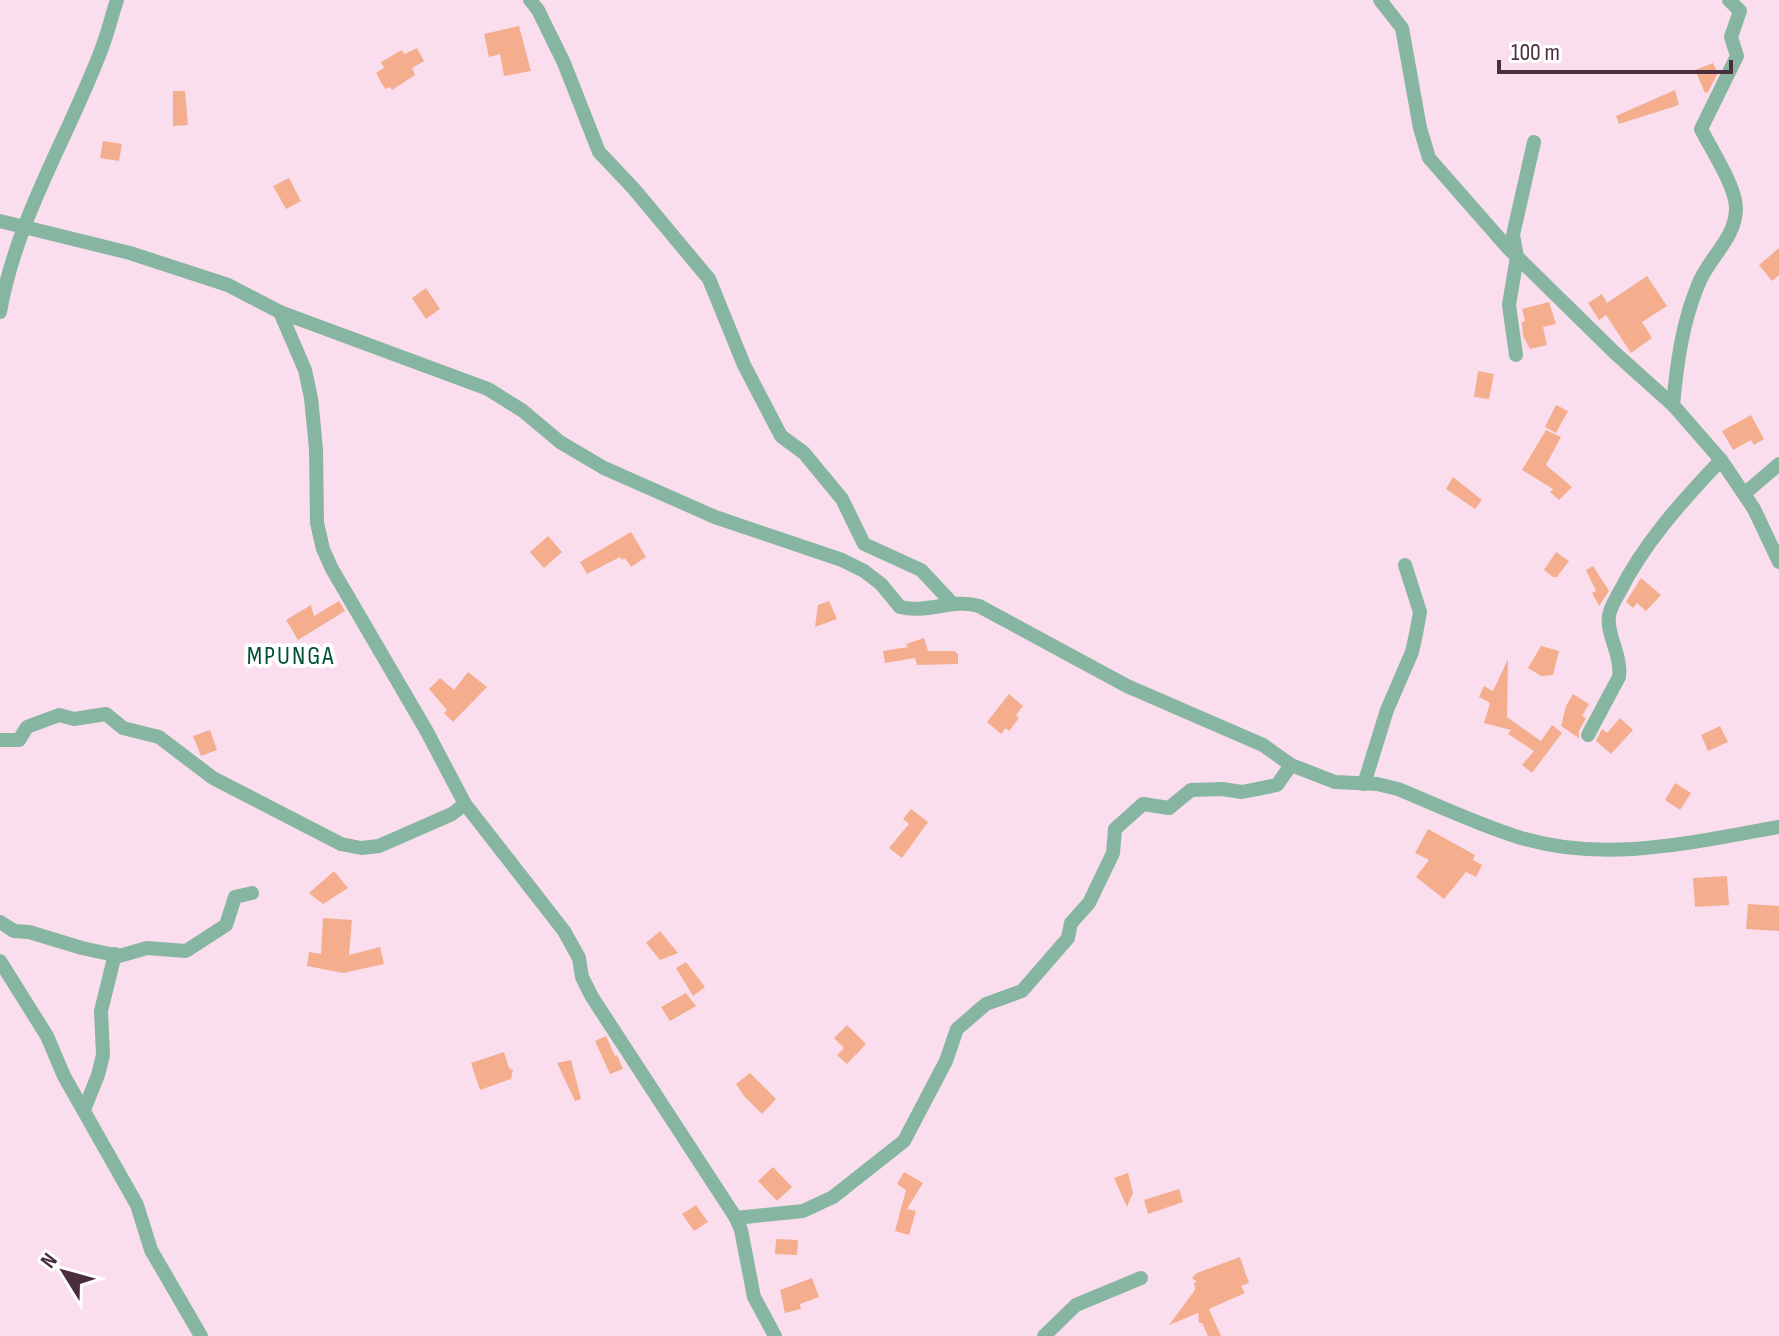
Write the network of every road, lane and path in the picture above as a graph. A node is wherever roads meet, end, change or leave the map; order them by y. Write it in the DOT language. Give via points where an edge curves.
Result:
graph roads {
  1 [pos="117,0"];
  2 [pos="530,0"];
  3 [pos="1380,0"];
  4 [pos="1729,0"];
  5 [pos="1534,142"];
  6 [pos="0,221"];
  7 [pos="25,226"];
  8 [pos="1517,257"];
  9 [pos="0,312"];
  10 [pos="280,312"];
  11 [pos="1516,355"];
  12 [pos="1673,405"];
  13 [pos="1721,460"];
  14 [pos="1779,464"];
  15 [pos="1744,494"];
  16 [pos="1779,562"];
  17 [pos="1405,565"];
  18 [pos="952,603"];
  19 [pos="1588,735"];
  20 [pos="0,740"];
  21 [pos="1291,765"];
  22 [pos="1364,784"];
  23 [pos="465,804"];
  24 [pos="1779,827"];
  25 [pos="252,893"];
  26 [pos="0,922"];
  27 [pos="115,954"];
  28 [pos="0,961"];
  29 [pos="84,1110"];
  30 [pos="736,1218"];
  31 [pos="1141,1278"];
  32 [pos="201,1336"];
  33 [pos="775,1336"];
  34 [pos="1044,1336"];
  1 -- 7 [label="street" via="102,50"];
  2 -- 18 [label="street" via="564,63 599,152 709,279 744,365 781,436 804,453 842,499 864,544 921,570"];
  3 -- 8 [label="street" via="1402,28 1429,158"];
  4 -- 12 [label="street" via="1740,11 1731,37 1737,56 1701,129 1736,208 1728,237 1699,280 1685,319"];
  5 -- 8 [label="street" via="1513,235"];
  6 -- 7 [label="street"];
  7 -- 9 [label="street" via="7,273"];
  7 -- 10 [label="street" via="228,285"];
  8 -- 11 [label="street" via="1509,305"];
  8 -- 12 [label="street"];
  10 -- 18 [label="street" via="488,389 604,468 715,517 842,560 881,584 900,607"];
  10 -- 23 [label="street" via="311,398 323,549"];
  12 -- 13 [label="street"];
  13 -- 15 [label="street"];
  13 -- 19 [label="street" via="1633,565 1612,607 1608,618 1619,677"];
  14 -- 15 [label="street"];
  15 -- 16 [label="street"];
  17 -- 22 [label="street" via="1420,612 1418,623"];
  18 -- 21 [label="street" via="979,606 1127,686 1263,745"];
  20 -- 23 [label="street" via="19,740 27,727 59,715 74,719 106,714 123,728 159,737 239,793 341,844 361,848 404,836"];
  21 -- 22 [label="street" via="1335,782"];
  21 -- 30 [label="street" via="1277,785 1263,789 1191,790 1169,808 1143,804 1115,829 1113,853 1102,879 1059,950 1022,991 986,1004 957,1029 904,1141 833,1197 803,1211"];
  22 -- 24 [label="street" via="1398,789 1519,837 1559,845 1619,851"];
  23 -- 30 [label="street" via="564,931 592,997"];
  25 -- 27 [label="street" via="235,897 226,925 186,951 147,948"];
  26 -- 27 [label="street" via="14,931"];
  27 -- 29 [label="street" via="101,1011 103,1055"];
  28 -- 29 [label="street" via="47,1036"];
  29 -- 32 [label="street" via="137,1205 151,1250"];
  30 -- 33 [label="street" via="754,1297"];
  31 -- 34 [label="street" via="1076,1305"];
}
